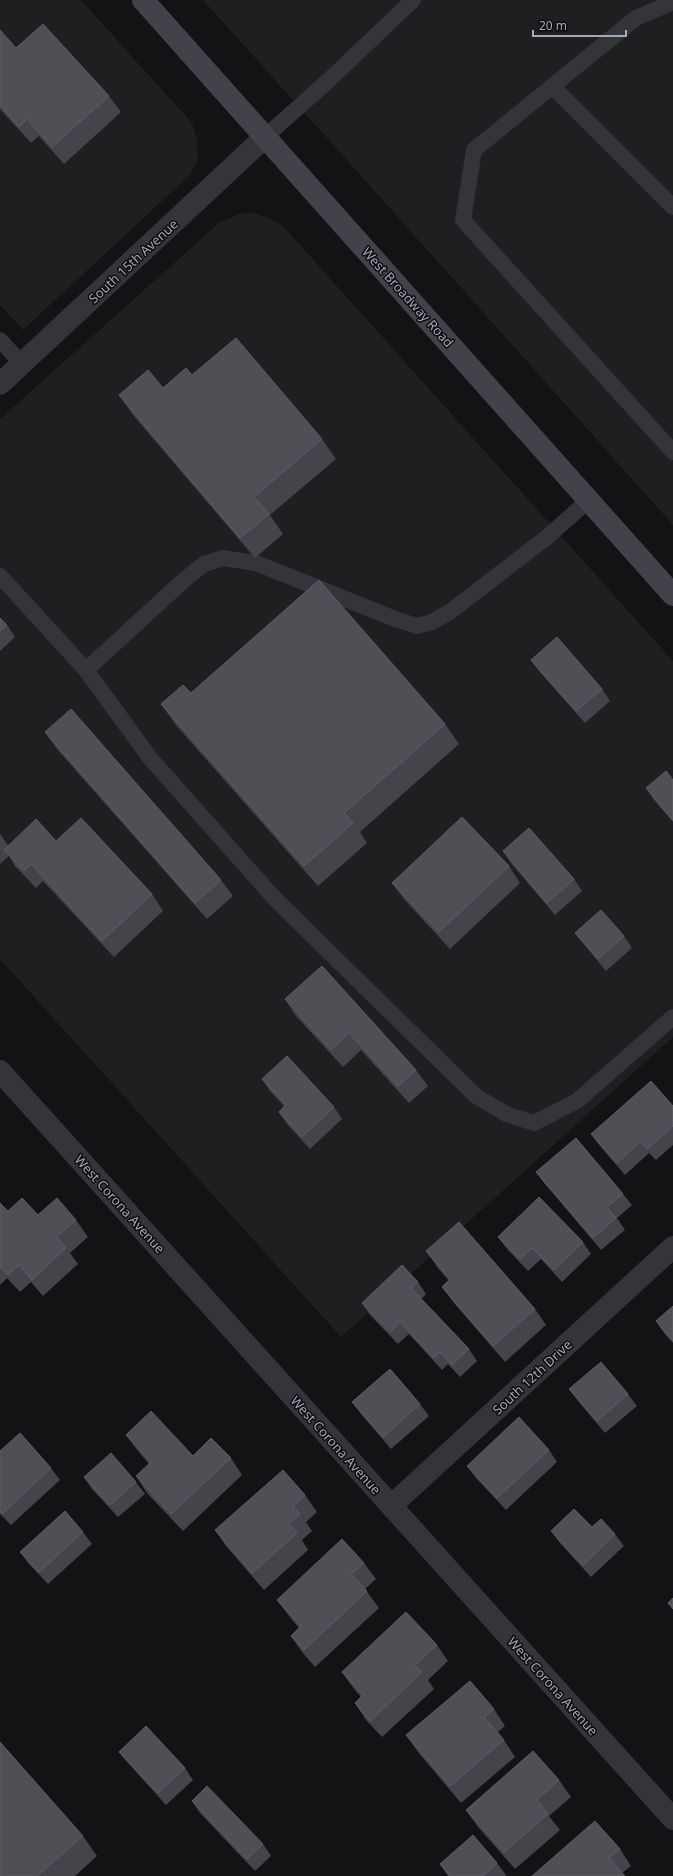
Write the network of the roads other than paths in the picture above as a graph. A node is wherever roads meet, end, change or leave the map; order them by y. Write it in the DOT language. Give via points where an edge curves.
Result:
graph roads {
  1 [pos="142,0"];
  2 [pos="413,0"];
  3 [pos="673,2"];
  4 [pos="552,86"];
  5 [pos="265,137"];
  6 [pos="673,207"];
  7 [pos="0,340"];
  8 [pos="22,364"];
  9 [pos="0,384"];
  10 [pos="673,452"];
  11 [pos="589,500"];
  12 [pos="0,576"];
  13 [pos="673,595"];
  14 [pos="86,670"];
  15 [pos="673,1017"];
  16 [pos="0,1071"];
  17 [pos="673,1247"];
  18 [pos="391,1506"];
  19 [pos="673,1820"];
  1 -- 5 [label="main road, West Broadway Road"];
  2 -- 5 [label="lane"];
  3 -- 4 [label="lane" via="636,18"];
  4 -- 6 [label="lane"];
  4 -- 10 [label="lane" via="474,150 463,220"];
  5 -- 8 [label="street, South 15th Avenue"];
  5 -- 11 [label="main road, West Broadway Road"];
  7 -- 8 [label="lane"];
  8 -- 9 [label="street, South 15th Avenue"];
  11 -- 13 [label="main road, West Broadway Road"];
  11 -- 14 [label="lane" via="546,538 457,607 432,622 417,626 256,563 224,558 204,564 184,580"];
  12 -- 14 [label="lane"];
  14 -- 15 [label="lane" via="150,758 276,900 476,1096 506,1114 534,1123 577,1102"];
  16 -- 18 [label="street, West Corona Avenue"];
  17 -- 18 [label="street, South 12th Drive"];
  18 -- 19 [label="street, West Corona Avenue"];
}
